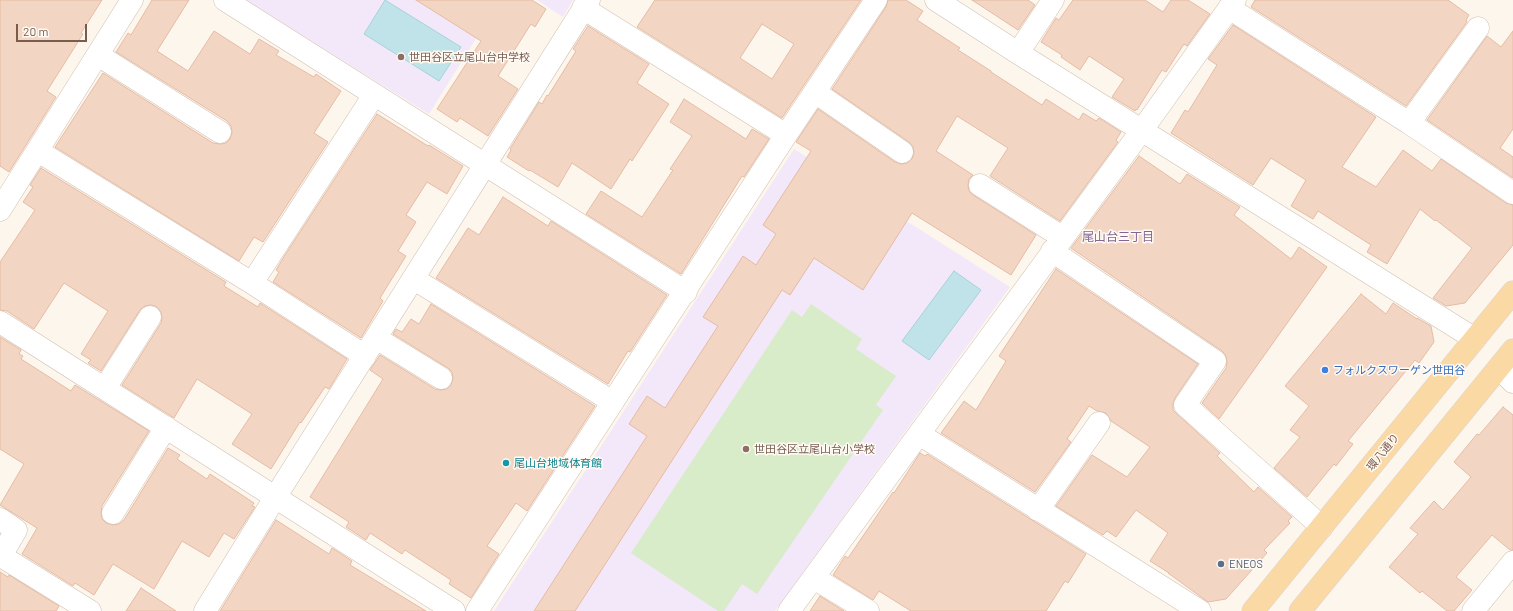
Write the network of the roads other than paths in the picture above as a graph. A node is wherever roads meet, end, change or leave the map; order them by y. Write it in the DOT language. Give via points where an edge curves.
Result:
graph roads {
  1 [pos="132,0"];
  2 [pos="225,0"];
  3 [pos="876,0"];
  4 [pos="936,0"];
  5 [pos="1053,0"];
  6 [pos="586,4"];
  7 [pos="1232,4"];
  8 [pos="1478,28"];
  9 [pos="1018,53"];
  10 [pos="98,55"];
  11 [pos="815,92"];
  12 [pos="374,95"];
  13 [pos="1409,123"];
  14 [pos="1142,130"];
  15 [pos="220,132"];
  16 [pos="786,135"];
  17 [pos="38,151"];
  18 [pos="902,152"];
  19 [pos="486,165"];
  20 [pos="980,185"];
  21 [pos="1513,192"];
  22 [pos="0,210"];
  23 [pos="1057,244"];
  24 [pos="414,279"];
  25 [pos="252,283"];
  26 [pos="686,292"];
  27 [pos="1513,292"];
  28 [pos="150,317"];
  29 [pos="0,322"];
  30 [pos="1475,339"];
  31 [pos="370,347"];
  32 [pos="1513,350"];
  33 [pos="1506,375"];
  34 [pos="441,378"];
  35 [pos="105,388"];
  36 [pos="612,402"];
  37 [pos="1099,424"];
  38 [pos="166,427"];
  39 [pos="919,434"];
  40 [pos="276,496"];
  41 [pos="1038,510"];
  42 [pos="113,513"];
  43 [pos="0,519"];
  44 [pos="1322,527"];
  45 [pos="1513,562"];
  46 [pos="814,578"];
  47 [pos="90,611"];
  48 [pos="205,611"];
  49 [pos="454,611"];
  50 [pos="477,611"];
  51 [pos="789,611"];
  52 [pos="868,611"];
  53 [pos="1200,611"];
  54 [pos="1253,611"];
  55 [pos="1300,611"];
  56 [pos="1472,611"];
  1 -- 10 [label="street"];
  2 -- 12 [label="street"];
  3 -- 11 [label="street"];
  4 -- 9 [label="street"];
  5 -- 9 [label="street"];
  6 -- 16 [label="street"];
  6 -- 19 [label="street"];
  7 -- 13 [label="street"];
  7 -- 14 [label="street"];
  8 -- 13 [label="street"];
  9 -- 14 [label="street"];
  10 -- 15 [label="street"];
  10 -- 17 [label="street"];
  11 -- 16 [label="street"];
  11 -- 18 [label="street"];
  12 -- 19 [label="street"];
  12 -- 25 [label="street"];
  13 -- 21 [label="street"];
  14 -- 23 [label="street"];
  14 -- 30 [label="street"];
  16 -- 26 [label="street"];
  17 -- 22 [label="street"];
  17 -- 25 [label="street"];
  19 -- 24 [label="street"];
  19 -- 26 [label="street"];
  20 -- 23 [label="street"];
  23 -- 39 [label="street"];
  23 -- 44 [label="street" via="1215,362 1185,405"];
  24 -- 31 [label="street"];
  24 -- 36 [label="street"];
  25 -- 31 [label="street"];
  26 -- 36 [label="street"];
  27 -- 30 [label="main road, 環八通り"];
  28 -- 35 [label="street"];
  29 -- 35 [label="street"];
  30 -- 44 [label="main road, 環八通り"];
  31 -- 34 [label="street"];
  31 -- 40 [label="street"];
  32 -- 33 [label="main road"];
  33 -- 55 [label="main road"];
  35 -- 38 [label="street"];
  36 -- 50 [label="street"];
  37 -- 41 [label="street"];
  38 -- 40 [label="street"];
  38 -- 42 [label="street"];
  39 -- 41 [label="street"];
  39 -- 46 [label="street"];
  40 -- 48 [label="street"];
  40 -- 49 [label="street"];
  41 -- 53 [label="street"];
  43 -- 47 [label="street" via="16,530 1,556"];
  44 -- 54 [label="main road, 環八通り"];
  45 -- 56 [label="street"];
  46 -- 51 [label="street"];
  46 -- 52 [label="street"];
}
